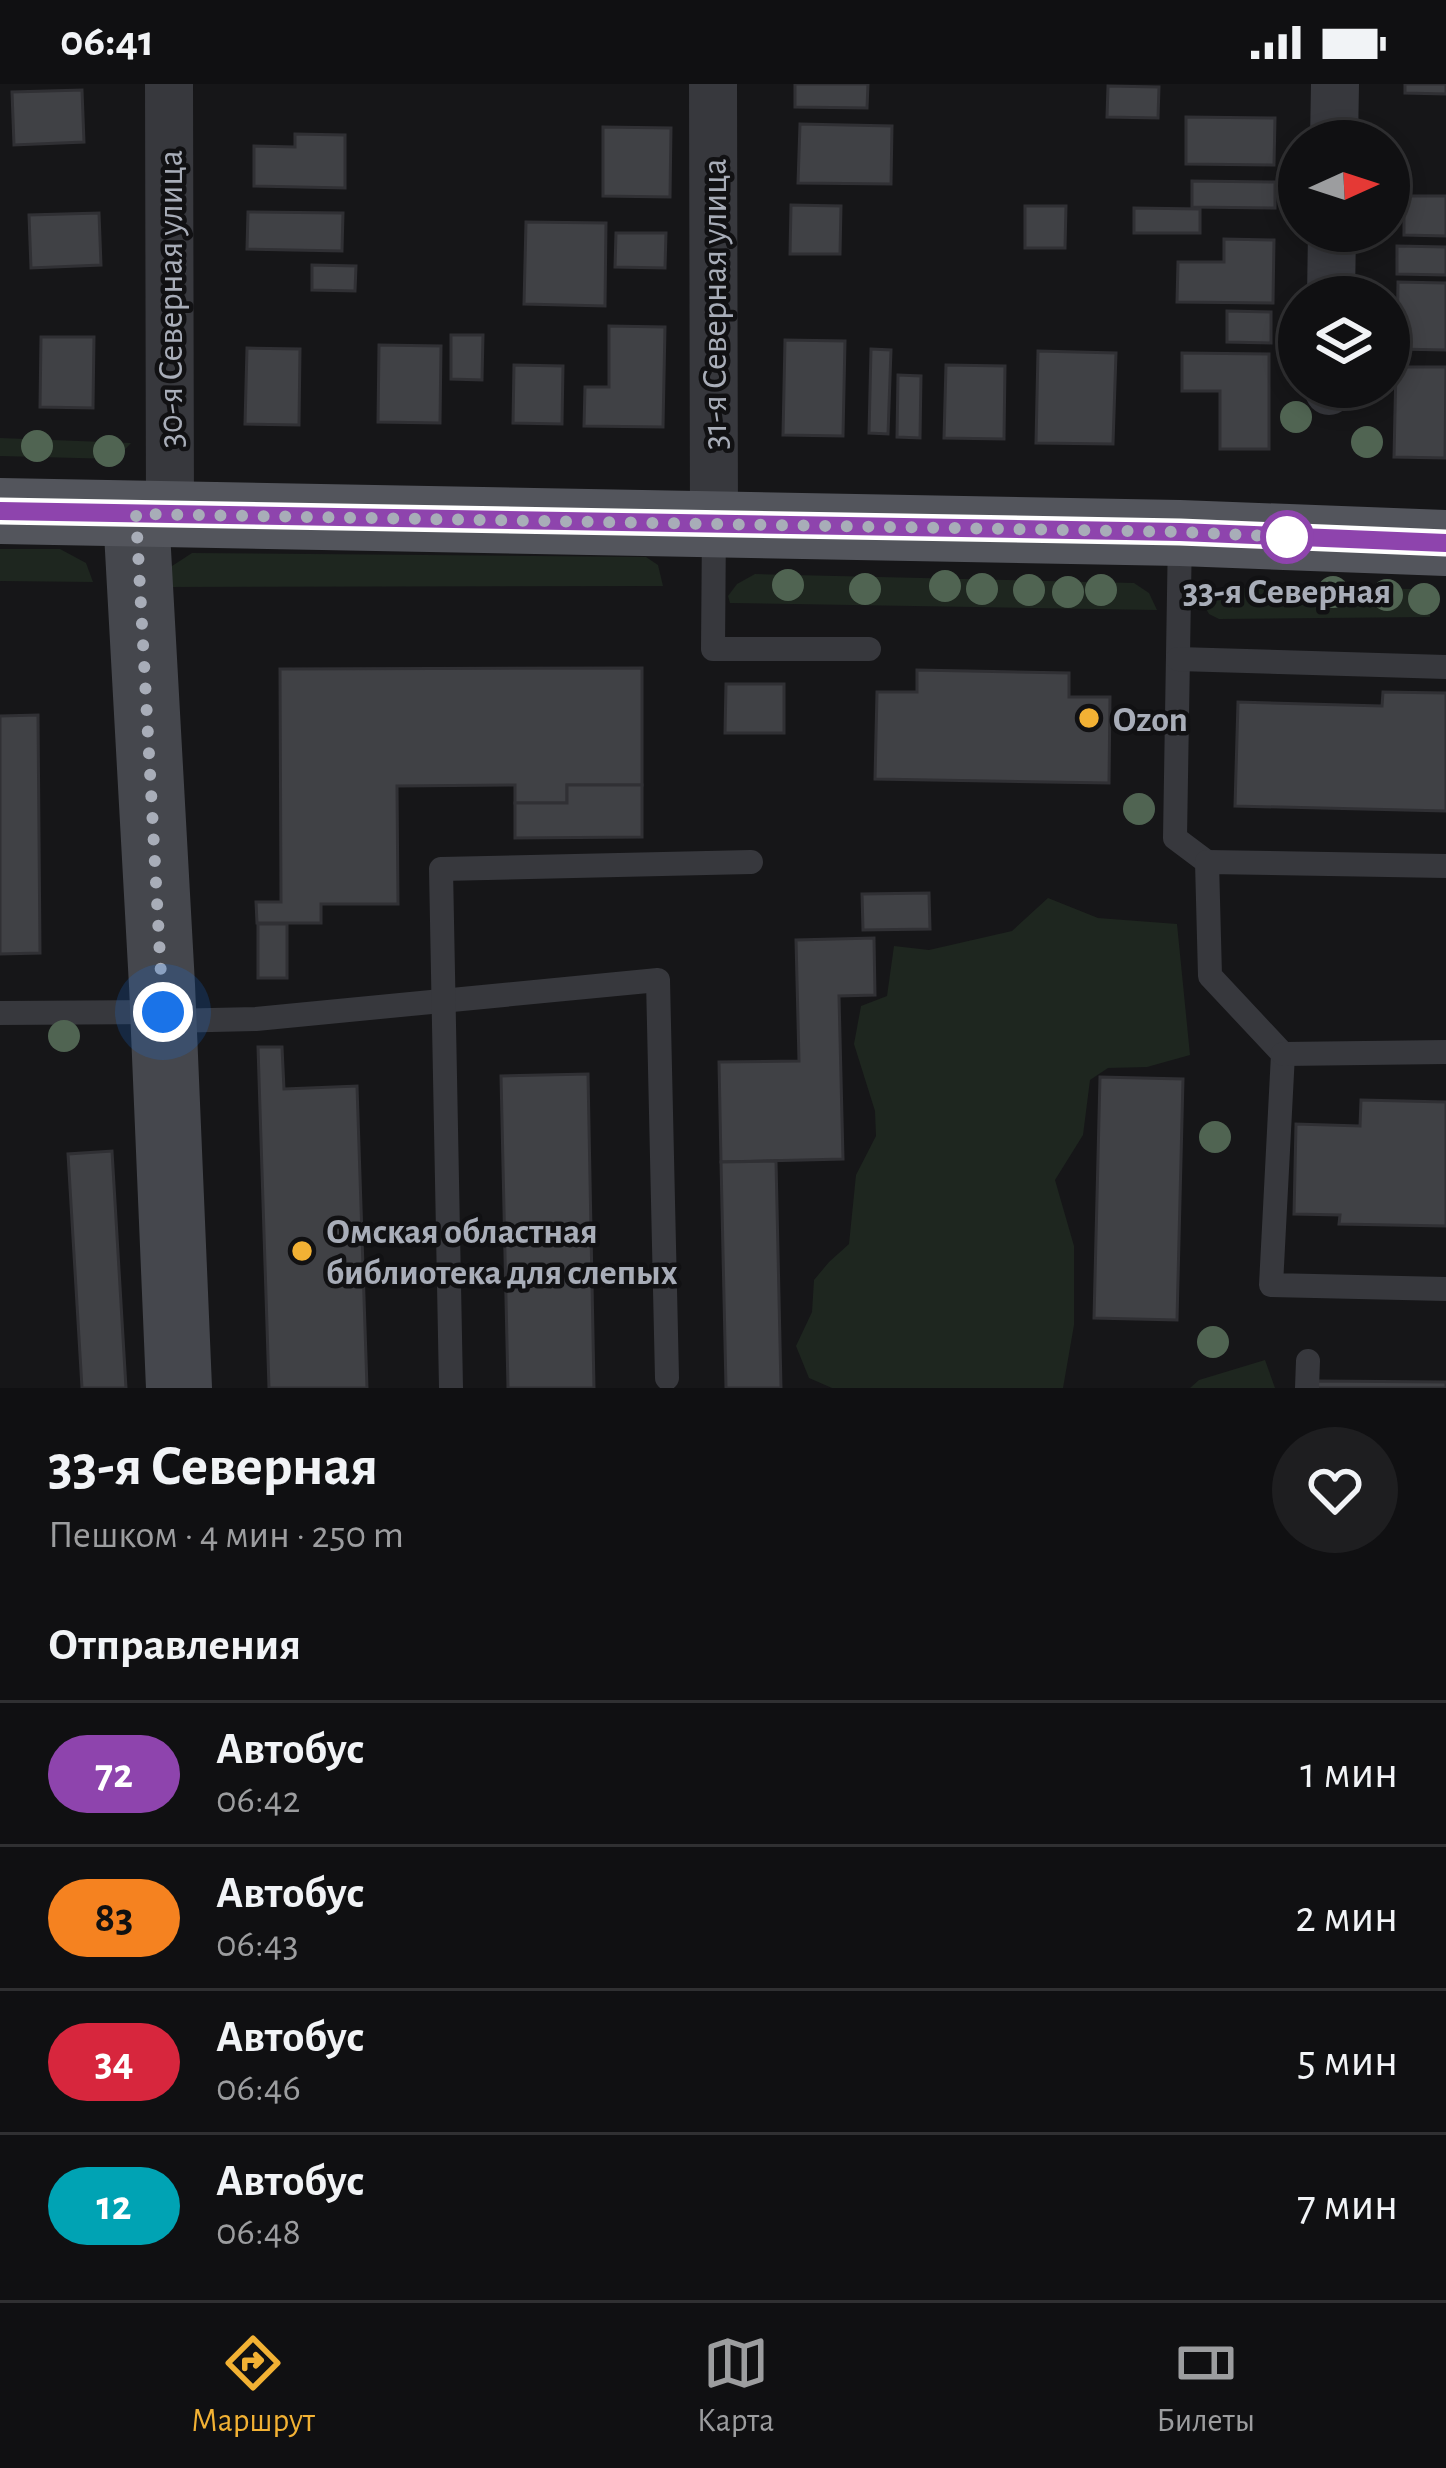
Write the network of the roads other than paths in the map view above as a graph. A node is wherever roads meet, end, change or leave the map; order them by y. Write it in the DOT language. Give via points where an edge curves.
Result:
graph roads {
  1 [pos="170,84"];
  2 [pos="713,84"];
  3 [pos="1335,84"];
  4 [pos="1334,120"];
  5 [pos="0,511"];
  6 [pos="153,514"];
  7 [pos="714,525"];
  8 [pos="1180,532"];
  9 [pos="1446,543"];
  10 [pos="868,649"];
  11 [pos="1178,659"];
  12 [pos="1446,667"];
  13 [pos="751,862"];
  14 [pos="1208,862"];
  15 [pos="1446,866"];
  16 [pos="443,1001"];
  17 [pos="0,1013"];
  18 [pos="163,1017"];
  19 [pos="1446,1052"];
  20 [pos="1283,1054"];
  21 [pos="1446,1289"];
  22 [pos="1307,1361"];
  23 [pos="667,1378"];
  24 [pos="179,1388"];
  25 [pos="451,1388"];
  26 [pos="1307,1388"];
  1 -- 6 [label="street, 30-я Северная улица"];
  2 -- 7 [label="street, 31-я Северная улица"];
  3 -- 4 [label="street"];
  5 -- 6 [label="main road"];
  6 -- 7 [label="main road"];
  6 -- 18 [label="street, 30-я Северная улица"];
  7 -- 8 [label="main road"];
  7 -- 10 [label="lane" via="713,649"];
  8 -- 9 [label="main road"];
  8 -- 11 [label="lane"];
  11 -- 12 [label="lane"];
  11 -- 14 [label="lane" via="1175,838"];
  13 -- 16 [label="lane" via="441,868"];
  14 -- 15 [label="lane"];
  14 -- 20 [label="lane" via="1210,976"];
  16 -- 18 [label="lane" via="256,1019"];
  16 -- 23 [label="lane" via="658,980"];
  16 -- 25 [label="lane"];
  17 -- 18 [label="lane"];
  18 -- 24 [label="street, 30-я Северная улица"];
  19 -- 20 [label="lane"];
  20 -- 21 [label="lane" via="1271,1285"];
  22 -- 26 [label="lane"];
}
